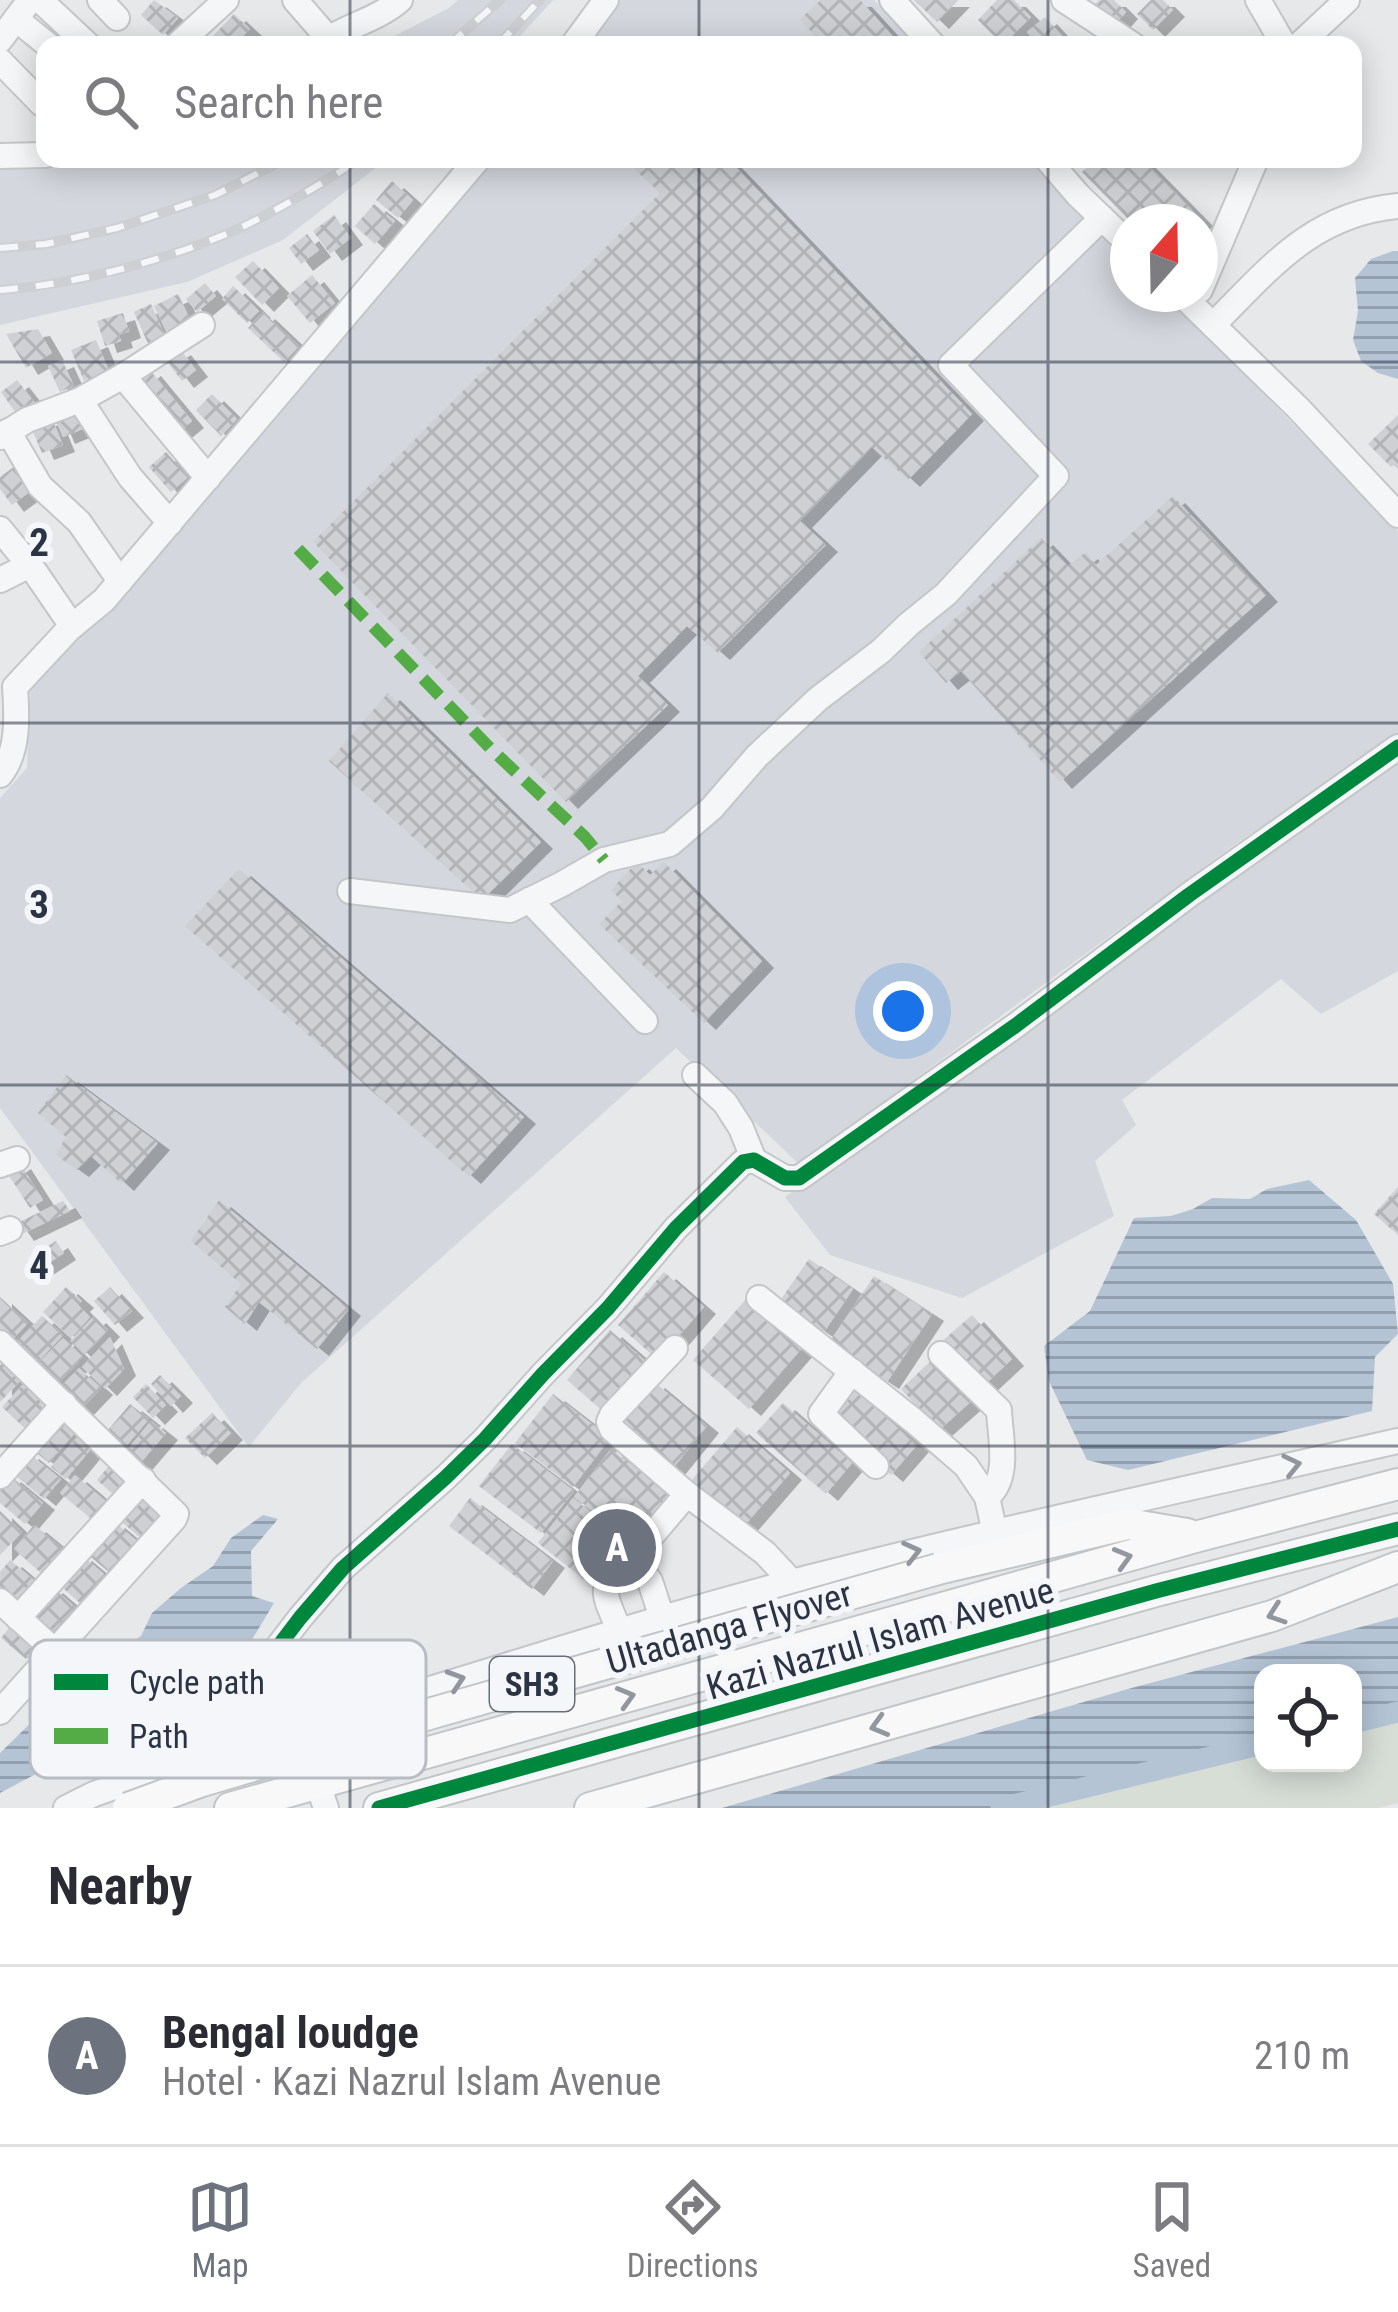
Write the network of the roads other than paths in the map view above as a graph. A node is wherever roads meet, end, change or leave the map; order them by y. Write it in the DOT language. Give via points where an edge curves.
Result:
graph roads {
  1 [pos="40,0"];
  2 [pos="226,0"];
  3 [pos="295,0"];
  4 [pos="400,0"];
  5 [pos="606,0"];
  6 [pos="892,0"];
  7 [pos="1064,0"];
  8 [pos="1258,0"];
  9 [pos="1347,0"];
  10 [pos="78,36"];
  11 [pos="195,36"];
  12 [pos="319,36"];
  13 [pos="336,36"];
  14 [pos="580,36"];
  15 [pos="925,36"];
  16 [pos="1118,36"];
  17 [pos="1279,36"];
  18 [pos="1309,36"];
  19 [pos="0,61"];
  20 [pos="36,98"];
  21 [pos="36,155"];
  22 [pos="0,156"];
  23 [pos="470,168"];
  24 [pos="1061,168"];
  25 [pos="1252,168"];
  26 [pos="1398,206"];
  27 [pos="1102,218"];
  28 [pos="1110,226"];
  29 [pos="1218,242"];
  30 [pos="1204,312"];
  31 [pos="202,326"];
  32 [pos="1213,326"];
  33 [pos="122,376"];
  34 [pos="80,400"];
  35 [pos="4,434"];
  36 [pos="208,478"];
  37 [pos="1398,515"];
  38 [pos="170,523"];
  39 [pos="0,529"];
  40 [pos="30,565"];
  41 [pos="0,580"];
  42 [pos="120,581"];
  43 [pos="72,626"];
  44 [pos="7,682"];
  45 [pos="1398,748"];
  46 [pos="0,775"];
  47 [pos="350,891"];
  48 [pos="529,900"];
  49 [pos="645,1021"];
  50 [pos="695,1075"];
  51 [pos="754,1160"];
  52 [pos="758,1298"];
  53 [pos="0,1343"];
  54 [pos="675,1348"];
  55 [pos="941,1354"];
  56 [pos="852,1371"];
  57 [pos="64,1404"];
  58 [pos="1398,1441"];
  59 [pos="876,1466"];
  60 [pos="0,1474"];
  61 [pos="143,1480"];
  62 [pos="1398,1484"];
  63 [pos="687,1494"];
  64 [pos="987,1497"];
  65 [pos="1398,1529"];
  66 [pos="995,1533"];
  67 [pos="652,1534"];
  68 [pos="1199,1536"];
  69 [pos="1398,1567"];
  70 [pos="792,1582"];
  71 [pos="9,1609"];
  72 [pos="662,1618"];
  73 [pos="619,1630"];
  74 [pos="43,1640"];
  75 [pos="67,1640"];
  76 [pos="283,1640"];
  77 [pos="30,1680"];
  78 [pos="426,1688"];
  79 [pos="0,1712"];
  80 [pos="426,1715"];
  81 [pos="426,1765"];
  82 [pos="141,1778"];
  83 [pos="212,1778"];
  84 [pos="383,1778"];
  85 [pos="322,1796"];
  86 [pos="66,1808"];
  87 [pos="128,1808"];
  88 [pos="230,1808"];
  89 [pos="379,1808"];
  90 [pos="590,1808"];
  1 -- 10 [label="street"];
  2 -- 11 [label="street"];
  3 -- 12 [label="street"];
  4 -- 13 [label="street"];
  5 -- 14 [label="street"];
  6 -- 15 [label="street"];
  7 -- 16 [label="street"];
  8 -- 17 [label="street"];
  9 -- 18 [label="street"];
  19 -- 20 [label="street"];
  21 -- 22 [label="street"];
  23 -- 36 [label="street"];
  24 -- 27 [label="street"];
  25 -- 29 [label="street"];
  26 -- 32 [label="street" via="1315,230"];
  27 -- 28 [label="street"];
  27 -- 48 [label="street" via="951,365 1056,476 946,594 818,699 670,844 604,860"];
  30 -- 32 [label="street"];
  31 -- 33 [label="street"];
  32 -- 37 [label="street"];
  33 -- 34 [label="street"];
  33 -- 36 [label="street"];
  34 -- 35 [label="street"];
  34 -- 38 [label="street"];
  35 -- 42 [label="street"];
  36 -- 38 [label="street"];
  38 -- 42 [label="street"];
  39 -- 40 [label="street"];
  40 -- 41 [label="street"];
  40 -- 43 [label="street"];
  42 -- 43 [label="street"];
  43 -- 44 [label="street"];
  44 -- 46 [label="street" via="17,717 10,763"];
  45 -- 51 [label="street" via="799,1178"];
  47 -- 48 [label="street" via="510,910"];
  48 -- 49 [label="street"];
  50 -- 51 [label="street" via="725,1103"];
  51 -- 76 [label="street" via="676,1228 472,1453 344,1568"];
  52 -- 56 [label="street"];
  53 -- 57 [label="street"];
  54 -- 63 [label="street" via="609,1422"];
  55 -- 64 [label="street" via="999,1410 1002,1470"];
  56 -- 59 [label="street" via="820,1414"];
  56 -- 64 [label="street" via="966,1466"];
  57 -- 60 [label="street"];
  57 -- 61 [label="street"];
  66 -- 58 [label="street, Kazi Nazrul Islam Avenue, one-way"];
  61 -- 71 [label="street"];
  61 -- 75 [label="street" via="174,1520"];
  62 -- 68 [label="main road, Kazi Nazrul Islam Avenue / SH3"];
  63 -- 67 [label="street"];
  63 -- 70 [label="street"];
  64 -- 66 [label="street"];
  65 -- 89 [label="main road, Kazi Nazrul Islam Avenue"];
  70 -- 66 [label="street, Kazi Nazrul Islam Avenue, one-way"];
  68 -- 80 [label="main road, Ultadanga Flyover / SH3, bridge" via="1128,1524 938,1568"];
  81 -- 68 [label="main road, Kazi Nazrul Islam Avenue, one-way"];
  69 -- 90 [label="main road, one-way" via="1272,1616"];
  70 -- 72 [label="street, Kazi Nazrul Islam Avenue"];
  71 -- 74 [label="street"];
  72 -- 73 [label="street, Kazi Nazrul Islam Avenue"];
  72 -- 73 [label="street" via="650,1581 624,1569 606,1582"];
  78 -- 73 [label="street, Kazi Nazrul Islam Avenue, one-way"];
  77 -- 79 [label="street"];
  82 -- 86 [label="street, Kazi Nazrul Islam Avenue"];
  83 -- 87 [label="main road, Ultadanga Flyover / SH3, bridge"];
  85 -- 84 [label="main road, Kazi Nazrul Islam Avenue, one-way"];
  85 -- 88 [label="main road, Kazi Nazrul Islam Avenue"];
}
